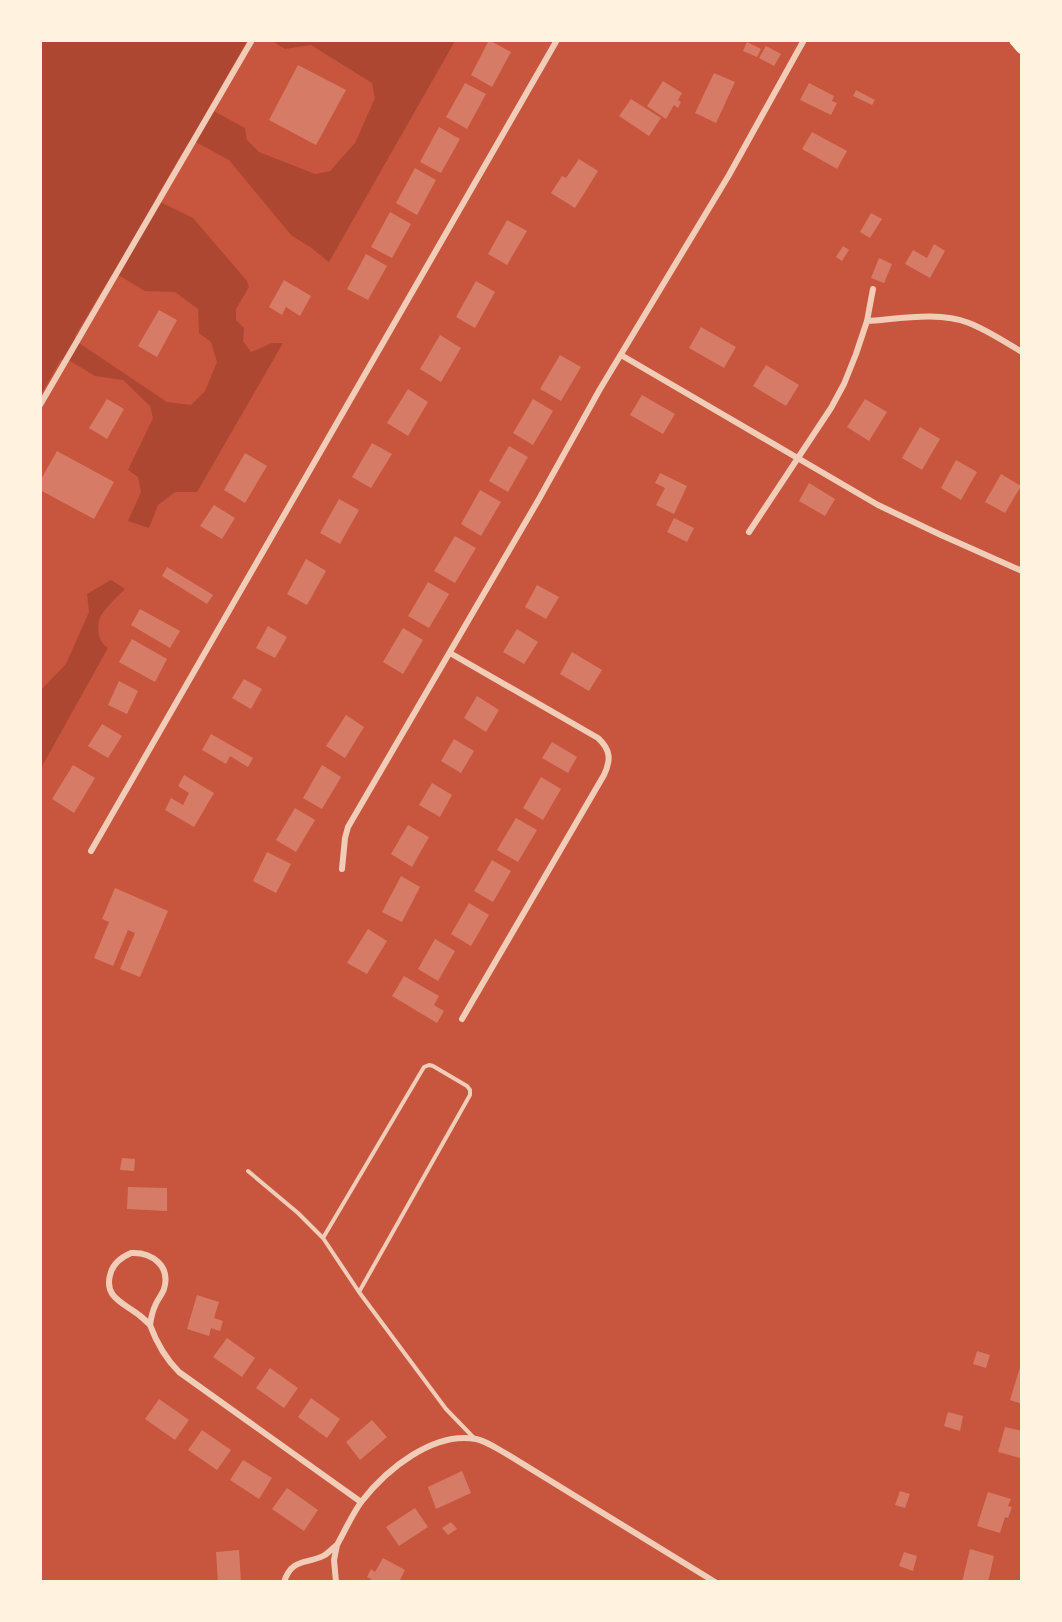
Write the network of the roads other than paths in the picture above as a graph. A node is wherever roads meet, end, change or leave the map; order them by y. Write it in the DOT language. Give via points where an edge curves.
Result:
graph roads {
  1 [pos="252,40"];
  2 [pos="558,40"];
  3 [pos="804,40"];
  4 [pos="1015,40"];
  5 [pos="1022,48"];
  6 [pos="873,289"];
  7 [pos="867,321"];
  8 [pos="1022,352"];
  9 [pos="621,355"];
  10 [pos="40,405"];
  11 [pos="797,457"];
  12 [pos="749,532"];
  13 [pos="1022,571"];
  14 [pos="450,653"];
  15 [pos="91,850"];
  16 [pos="342,869"];
  17 [pos="462,1019"];
  18 [pos="248,1171"];
  19 [pos="323,1238"];
  20 [pos="359,1292"];
  21 [pos="150,1325"];
  22 [pos="475,1439"];
  23 [pos="361,1502"];
  24 [pos="337,1545"];
  25 [pos="284,1581"];
  26 [pos="336,1581"];
  27 [pos="715,1581"];
  1 -- 10 [label="street"];
  2 -- 15 [label="street"];
  3 -- 9 [label="street"];
  4 -- 5 [label="main road"];
  6 -- 7 [label="street"];
  7 -- 8 [label="street" via="951,318 968,322"];
  7 -- 11 [label="street" via="844,384"];
  9 -- 11 [label="street"];
  9 -- 14 [label="street"];
  11 -- 12 [label="street"];
  11 -- 13 [label="street" via="878,505"];
  14 -- 16 [label="street" via="348,827"];
  14 -- 17 [label="street" via="598,738 609,755 604,776"];
  18 -- 19 [label="lane"];
  19 -- 20 [label="lane"];
  19 -- 20 [label="lane" via="424,1067 433,1066 467,1086 470,1095"];
  20 -- 22 [label="lane" via="446,1409"];
  21 -- 21 [label="street" via="164,1288 163,1269 150,1256 131,1253 111,1270 110,1288 120,1303"];
  21 -- 23 [label="street" via="160,1350 179,1372"];
  22 -- 23 [label="street" via="436,1443 410,1456"];
  22 -- 27 [label="street" via="505,1453"];
  23 -- 24 [label="street"];
  24 -- 25 [label="street" via="324,1556 294,1565"];
  24 -- 26 [label="street"];
}
